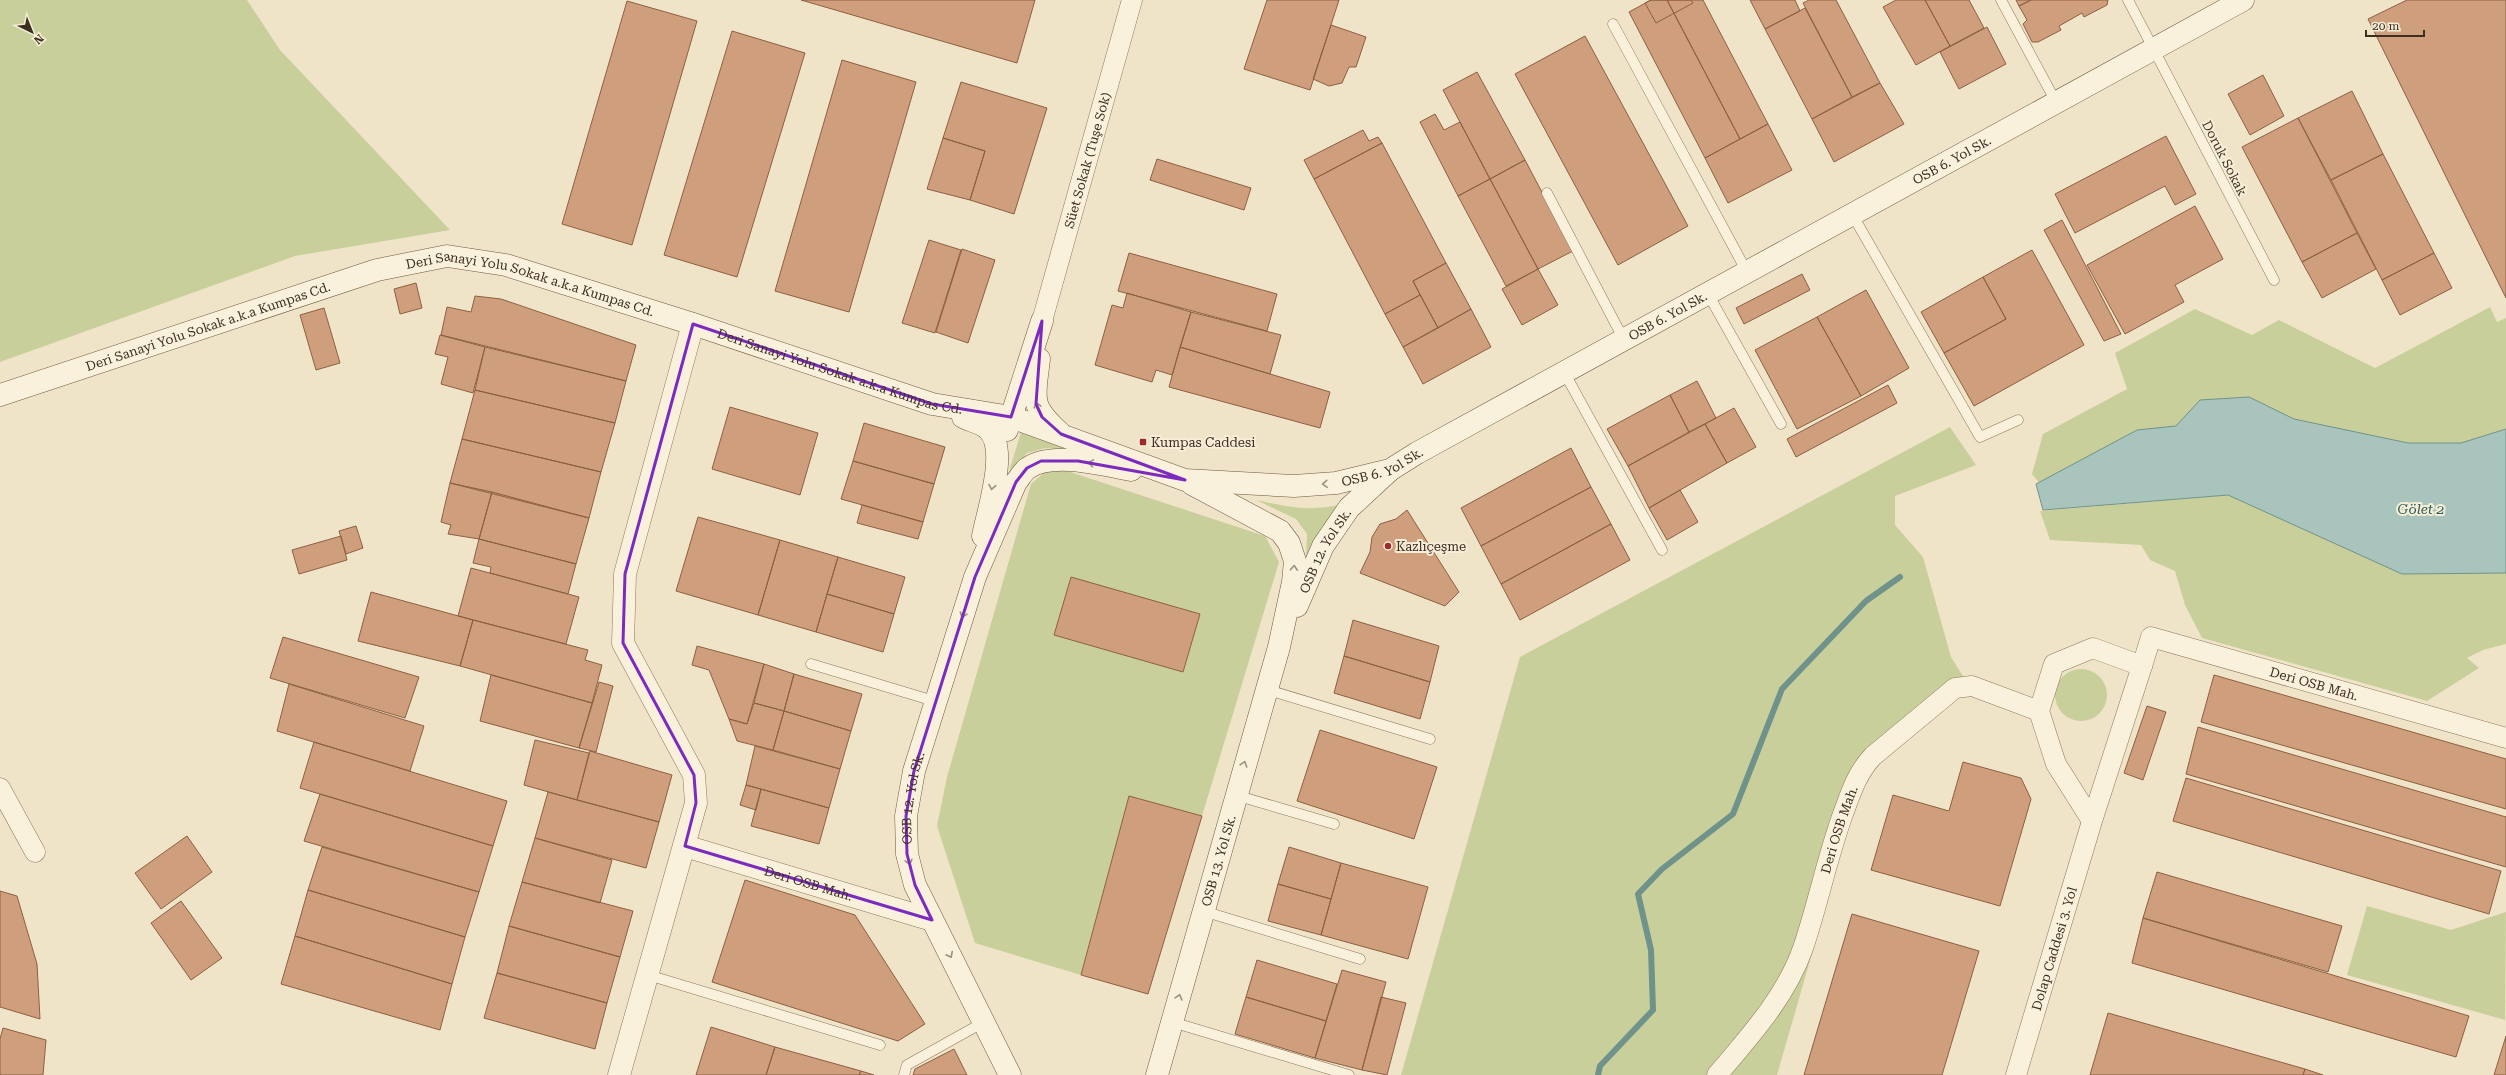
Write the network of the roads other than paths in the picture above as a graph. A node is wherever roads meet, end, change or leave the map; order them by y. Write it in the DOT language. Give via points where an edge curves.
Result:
graph roads {
  1 [pos="1132,0"];
  2 [pos="2001,0"];
  3 [pos="2128,0"];
  4 [pos="2243,0"];
  5 [pos="1613,24"];
  6 [pos="2154,49"];
  7 [pos="2056,102"];
  8 [pos="1548,193"];
  9 [pos="1852,214"];
  10 [pos="1747,272"];
  11 [pos="2274,280"];
  12 [pos="1708,294"];
  13 [pos="1042,321"];
  14 [pos="693,324"];
  15 [pos="1624,340"];
  16 [pos="1564,372"];
  17 [pos="1020,387"];
  18 [pos="0,395"];
  19 [pos="932,404"];
  20 [pos="982,413"];
  21 [pos="1011,417"];
  22 [pos="2018,420"];
  23 [pos="1781,424"];
  24 [pos="1061,434"];
  25 [pos="998,458"];
  26 [pos="1390,470"];
  27 [pos="1185,480"];
  28 [pos="1662,550"];
  29 [pos="975,578"];
  30 [pos="1279,647"];
  31 [pos="811,664"];
  32 [pos="2142,666"];
  33 [pos="1268,690"];
  34 [pos="934,701"];
  35 [pos="2039,711"];
  36 [pos="2506,738"];
  37 [pos="1430,739"];
  38 [pos="0,788"];
  39 [pos="1235,795"];
  40 [pos="2092,821"];
  41 [pos="1334,824"];
  42 [pos="685,846"];
  43 [pos="35,852"];
  44 [pos="1203,911"];
  45 [pos="932,920"];
  46 [pos="1360,959"];
  47 [pos="648,974"];
  48 [pos="984,1022"];
  49 [pos="1172,1022"];
  50 [pos="880,1045"];
  51 [pos="619,1075"];
  52 [pos="904,1075"];
  53 [pos="1010,1075"];
  54 [pos="1157,1075"];
  55 [pos="1349,1075"];
  56 [pos="1717,1075"];
  57 [pos="2016,1075"];
  1 -- 13 [label="street, Süet Sokak (Tuşe Sok)"];
  2 -- 7 [label="lane"];
  3 -- 6 [label="lane, Doruk Sokak"];
  4 -- 6 [label="main road, OSB 6. Yol Sk."];
  5 -- 10 [label="lane"];
  6 -- 7 [label="main road, OSB 6. Yol Sk."];
  6 -- 11 [label="lane, Doruk Sokak"];
  7 -- 9 [label="main road, OSB 6. Yol Sk."];
  8 -- 15 [label="lane"];
  9 -- 10 [label="main road, OSB 6. Yol Sk."];
  9 -- 22 [label="lane" via="1980,437"];
  10 -- 12 [label="main road, OSB 6. Yol Sk."];
  12 -- 15 [label="main road, OSB 6. Yol Sk."];
  12 -- 23 [label="lane"];
  13 -- 17 [label="main road"];
  24 -- 13 [label="main road, one-way" via="1042,417 1036,404"];
  14 -- 18 [label="main road, Deri Sanayi Yolu Sokak a.k.a Kumpas Cd." via="506,265 447,256 377,270"];
  14 -- 19 [label="main road, Deri Sanayi Yolu Sokak a.k.a Kumpas Cd."];
  14 -- 42 [label="main road" via="625,574 623,643 694,775 696,803"];
  15 -- 16 [label="main road, OSB 6. Yol Sk."];
  16 -- 26 [label="main road, OSB 6. Yol Sk."];
  16 -- 28 [label="lane"];
  17 -- 20 [label="street" via="1010,404 998,411"];
  17 -- 21 [label="main road"];
  19 -- 20 [label="main road, Deri Sanayi Yolu Sokak a.k.a Kumpas Cd."];
  19 -- 25 [label="main road" via="988,428 996,440"];
  20 -- 21 [label="main road, Deri Sanayi Yolu Sokak a.k.a Kumpas Cd."];
  21 -- 24 [label="main road, Deri Sanayi Yolu Sokak a.k.a Kumpas Cd."];
  21 -- 25 [label="main road"];
  24 -- 27 [label="main road, OSB 6. Yol Sk."];
  25 -- 29 [label="main road, one-way"];
  26 -- 27 [label="main road, OSB 6. Yol Sk., one-way" via="1336,483 1294,486"];
  26 -- 30 [label="main road, OSB 12. Yol Sk." via="1349,508 1323,546"];
  27 -- 29 [label="main road, one-way" via="1078,461 1041,461 1027,468 1016,482"];
  30 -- 27 [label="main road, one-way" via="1293,582 1295,561 1289,543 1280,531 1266,521"];
  29 -- 34 [label="main road, OSB 12. Yol Sk., one-way"];
  30 -- 33 [label="main road, OSB 13. Yol Sk."];
  31 -- 34 [label="lane"];
  32 -- 35 [label="street" via="2092,648 2054,664"];
  32 -- 36 [label="street, Deri OSB Mah." via="2151,637"];
  32 -- 40 [label="street, Dolap Caddesi 3. Yol"];
  33 -- 37 [label="lane"];
  39 -- 33 [label="main road, OSB 13. Yol Sk., one-way"];
  34 -- 45 [label="main road, OSB 12. Yol Sk., one-way" via="914,771 906,816 907,854 914,885"];
  35 -- 40 [label="street" via="2056,764"];
  35 -- 56 [label="street, Deri OSB Mah." via="1972,686 1955,688 1863,766 1856,777 1831,849 1803,948 1790,978 1773,1007"];
  38 -- 43 [label="street"];
  39 -- 41 [label="lane"];
  39 -- 44 [label="main road, OSB 13. Yol Sk."];
  40 -- 57 [label="street, Dolap Caddesi 3. Yol"];
  42 -- 45 [label="main road, Deri OSB Mah."];
  42 -- 47 [label="main road"];
  44 -- 46 [label="lane"];
  49 -- 44 [label="main road, OSB 13. Yol Sk., one-way"];
  45 -- 48 [label="main road, OSB 12. Yol Sk., one-way"];
  47 -- 50 [label="lane"];
  47 -- 51 [label="main road"];
  48 -- 52 [label="lane" via="907,1065"];
  48 -- 53 [label="main road, OSB 12. Yol Sk."];
  49 -- 54 [label="main road, OSB 13. Yol Sk."];
  49 -- 55 [label="lane"];
}
